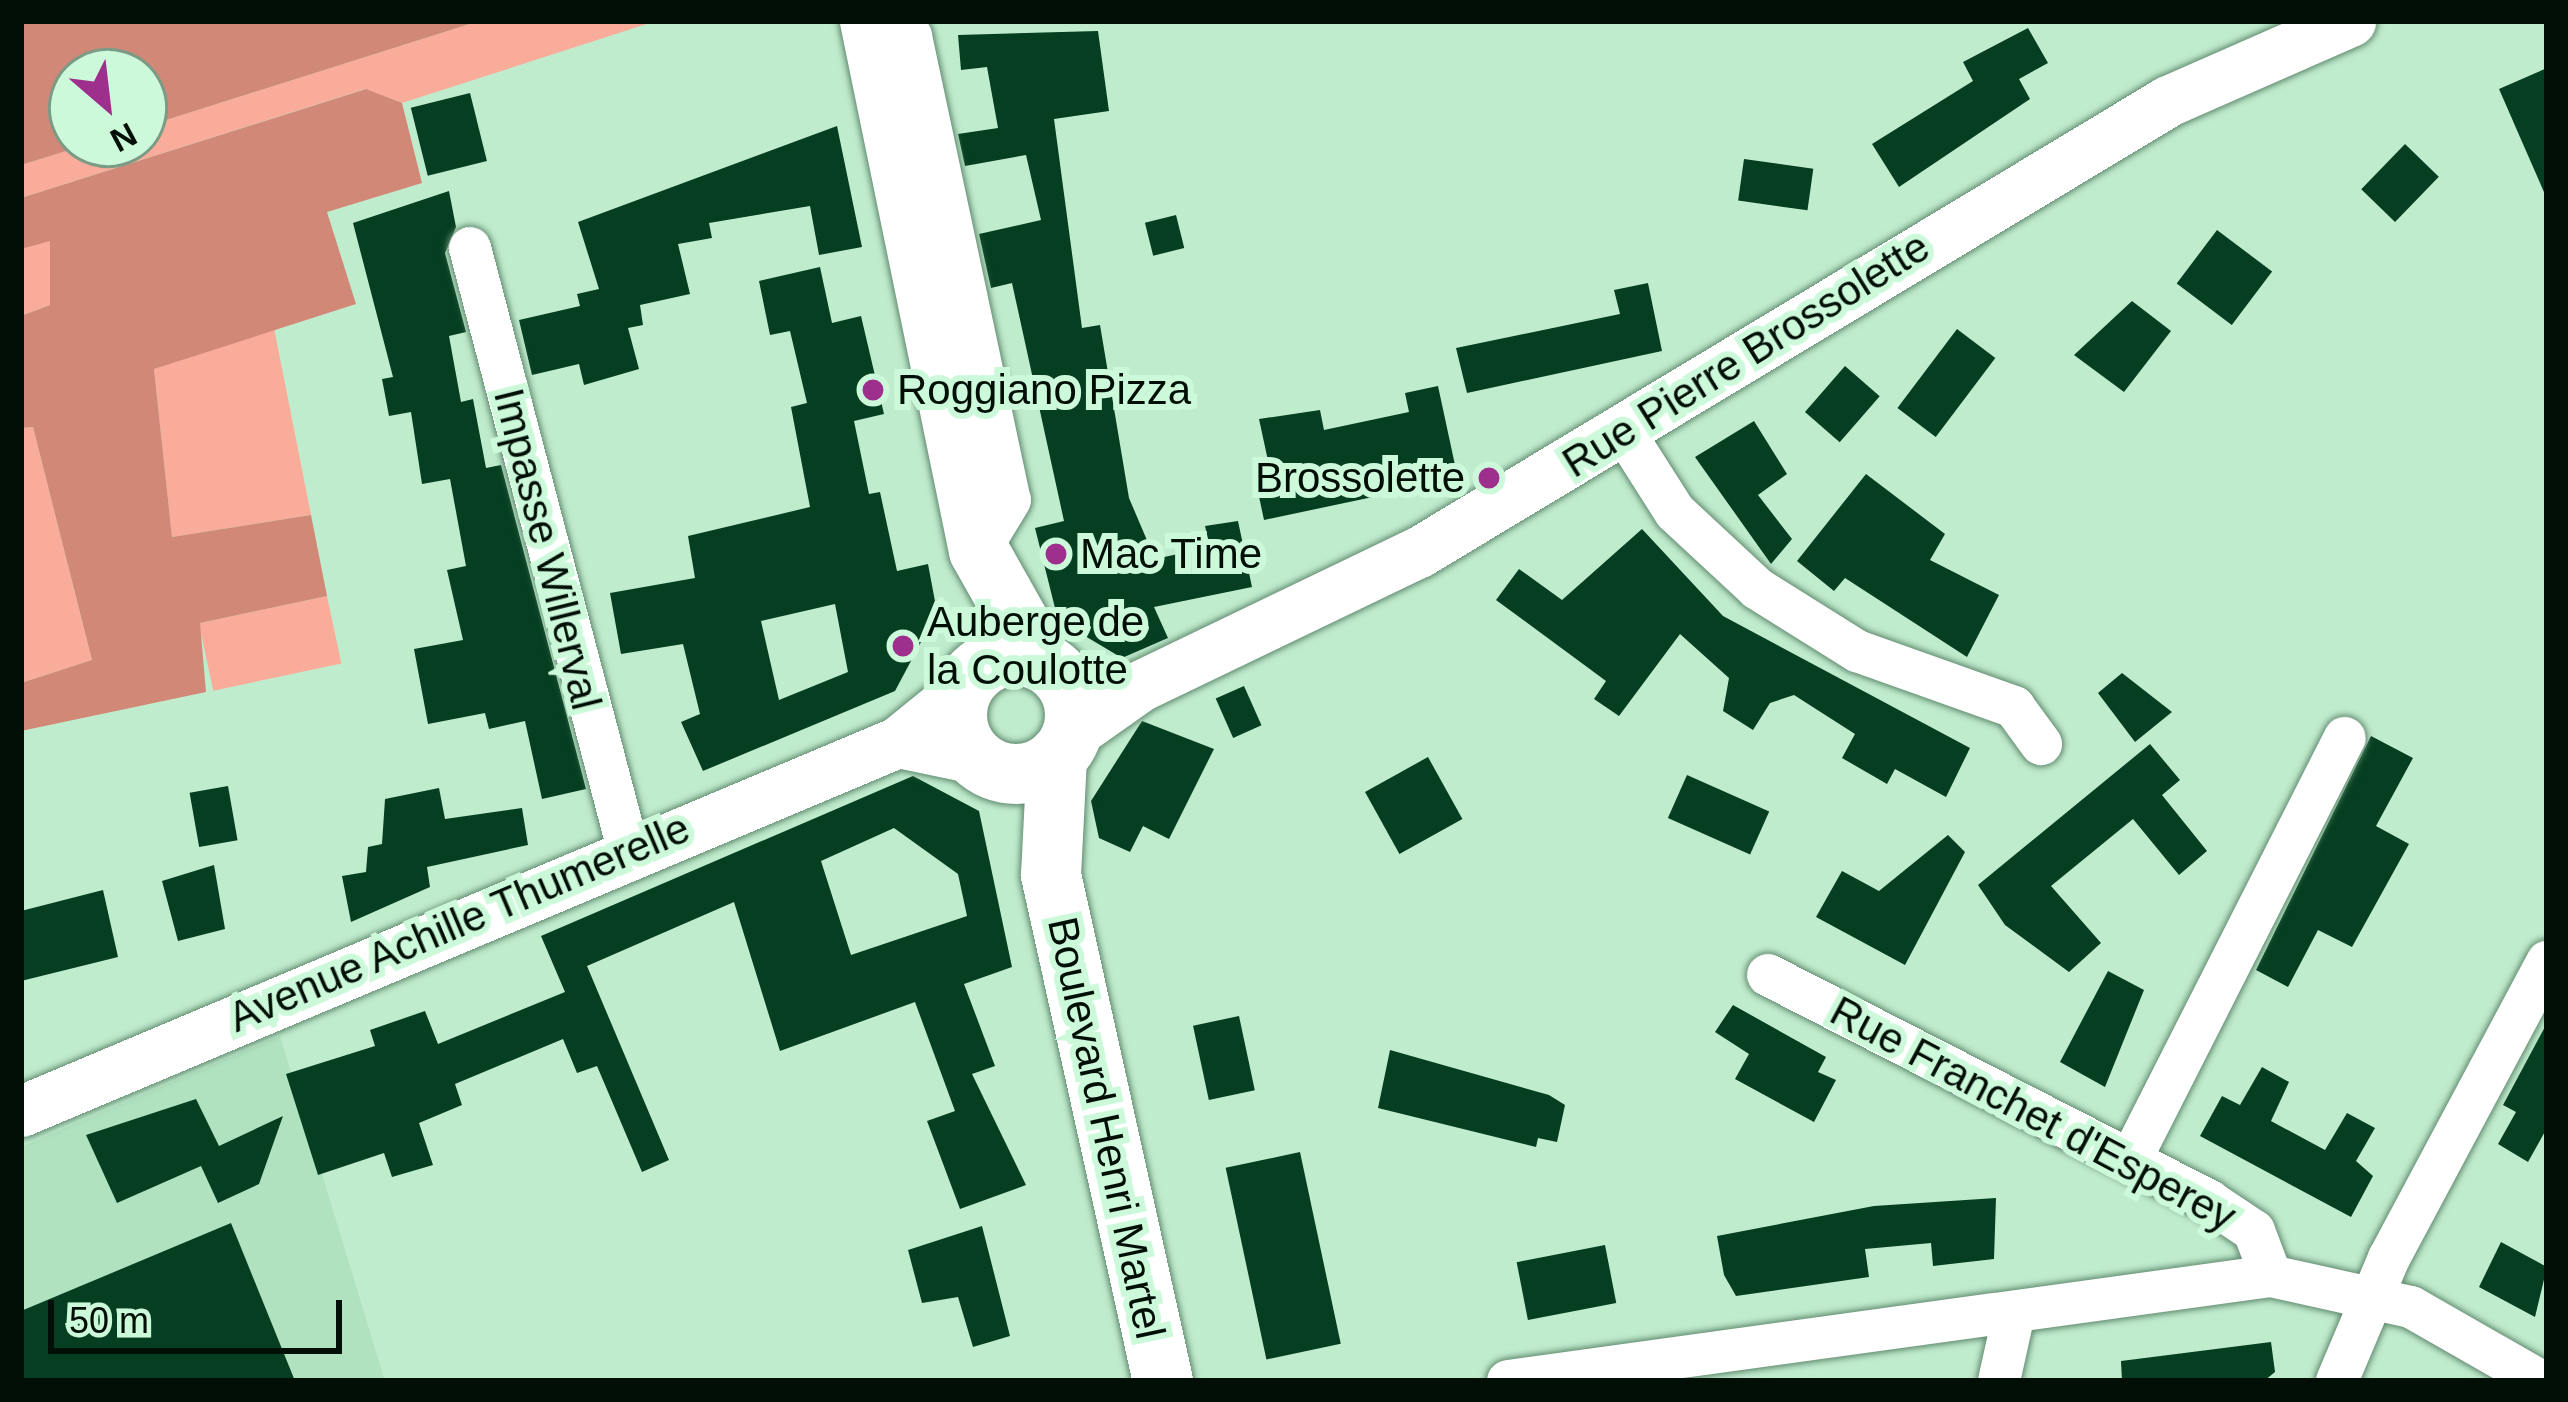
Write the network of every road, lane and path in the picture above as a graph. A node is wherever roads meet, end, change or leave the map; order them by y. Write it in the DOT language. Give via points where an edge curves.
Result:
graph roads {
  1 [pos="2350,21"];
  2 [pos="871,27"];
  3 [pos="470,248"];
  4 [pos="1624,432"];
  5 [pos="979,551"];
  6 [pos="968,681"];
  7 [pos="1059,710"];
  8 [pos="2345,738"];
  9 [pos="898,742"];
  10 [pos="2041,744"];
  11 [pos="981,763"];
  12 [pos="628,849"];
  13 [pos="1051,874"];
  14 [pos="2547,962"];
  15 [pos="1768,975"];
  16 [pos="21,1111"];
  17 [pos="2132,1156"];
  18 [pos="2271,1276"];
  19 [pos="2372,1293"];
  20 [pos="2013,1318"];
  21 [pos="1163,1381"];
  22 [pos="1508,1381"];
  23 [pos="1999,1381"];
  24 [pos="2337,1381"];
  25 [pos="2540,1381"];
  1 -- 4 [label="street, Rue Pierre Brossolette" via="2168,101"];
  2 -- 5 [label="main road"];
  3 -- 12 [label="street, Impasse Willerval"];
  4 -- 7 [label="street, Rue Pierre Brossolette" via="1419,552 1140,686"];
  4 -- 10 [label="street" via="1675,512 1758,589 1858,651 2014,706"];
  5 -- 6 [label="main road"];
  5 -- 7 [label="main road"];
  6 -- 7 [label="main road" via="994,659"];
  6 -- 9 [label="street, Avenue Achille Thumerelle"];
  6 -- 11 [label="main road, Boulevard Henri Martel" via="956,714"];
  7 -- 11 [label="main road" via="1021,775"];
  7 -- 13 [label="main road, Boulevard Henri Martel"];
  8 -- 17 [label="street"];
  9 -- 11 [label="street"];
  9 -- 12 [label="street, Avenue Achille Thumerelle"];
  11 -- 13 [label="main road, Boulevard Henri Martel"];
  12 -- 16 [label="street, Avenue Achille Thumerelle"];
  13 -- 21 [label="main road, Boulevard Henri Martel"];
  14 -- 19 [label="street"];
  15 -- 17 [label="street, Rue Franchet d'Esperey"];
  17 -- 18 [label="street, Rue Franchet d'Esperey" via="2254,1231"];
  18 -- 19 [label="street"];
  18 -- 20 [label="street"];
  19 -- 24 [label="street"];
  19 -- 25 [label="street"];
  20 -- 22 [label="street"];
  20 -- 23 [label="street"];
}
